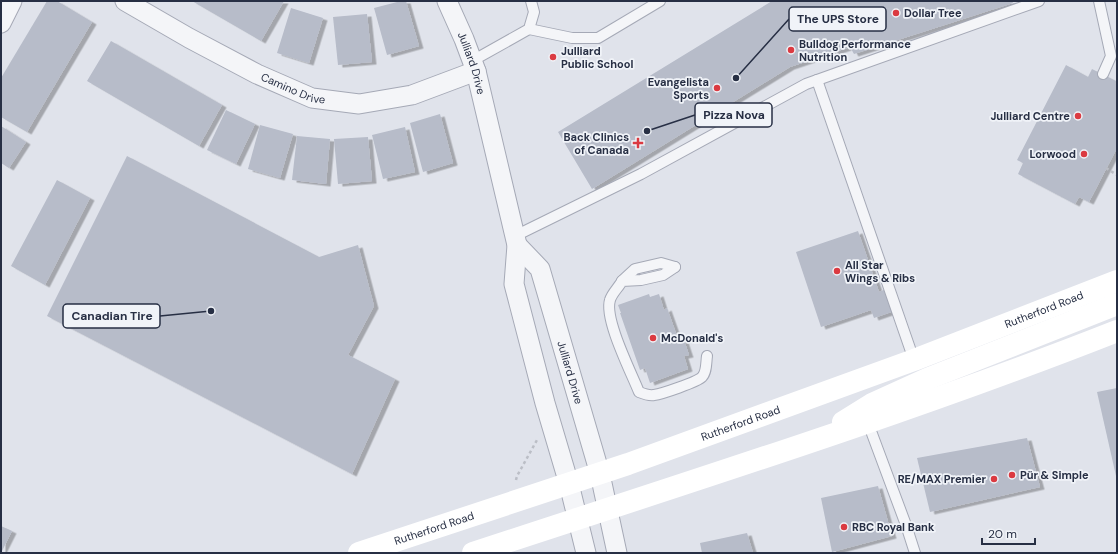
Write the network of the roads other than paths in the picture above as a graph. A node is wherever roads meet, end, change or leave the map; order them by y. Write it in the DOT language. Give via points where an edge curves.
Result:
graph roads {
  1 [pos="12,1"];
  2 [pos="125,1"];
  3 [pos="447,1"];
  4 [pos="531,1"];
  5 [pos="660,1"];
  6 [pos="1039,1"];
  7 [pos="1099,1"];
  8 [pos="1,23"];
  9 [pos="529,29"];
  10 [pos="474,66"];
  11 [pos="1103,74"];
  12 [pos="817,80"];
  13 [pos="516,241"];
  14 [pos="675,267"];
  15 [pos="1117,281"];
  16 [pos="1117,304"];
  17 [pos="1117,331"];
  18 [pos="707,356"];
  19 [pos="914,360"];
  20 [pos="868,423"];
  21 [pos="813,441"];
  22 [pos="600,474"];
  23 [pos="569,484"];
  24 [pos="607,509"];
  25 [pos="577,519"];
  26 [pos="359,553"];
  27 [pos="473,553"];
  28 [pos="586,553"];
  29 [pos="617,553"];
  30 [pos="915,553"];
  1 -- 8 [label="street"];
  2 -- 10 [label="street, Camino Drive" via="189,38 312,98 359,104 412,94"];
  3 -- 10 [label="street, Julliard Drive"];
  4 -- 9 [label="lane" via="534,12"];
  5 -- 9 [label="lane" via="598,38 572,38"];
  6 -- 12 [label="lane"];
  7 -- 11 [label="lane" via="1111,56"];
  9 -- 10 [label="lane"];
  10 -- 13 [label="street, Julliard Drive"];
  12 -- 13 [label="lane"];
  12 -- 19 [label="lane"];
  13 -- 22 [label="street, Julliard Drive" via="540,269"];
  13 -- 23 [label="street, Julliard Drive" via="514,284"];
  14 -- 18 [label="lane" via="663,276 622,281 610,299 609,310 616,335 639,392 648,395 670,391 701,378 705,372"];
  15 -- 19 [label="main road, Rutherford Road"];
  16 -- 21 [label="main road" via="927,379 872,404"];
  17 -- 20 [label="main road" via="1050,358"];
  19 -- 22 [label="main road, Rutherford Road"];
  20 -- 21 [label="main road"];
  20 -- 30 [label="lane"];
  21 -- 24 [label="main road"];
  22 -- 23 [label="main road, Rutherford Road"];
  22 -- 24 [label="street, Julliard Drive"];
  23 -- 25 [label="street, Julliard Drive"];
  23 -- 26 [label="main road, Rutherford Road"];
  24 -- 25 [label="main road"];
  24 -- 29 [label="street, Julliard Drive"];
  25 -- 27 [label="main road"];
  25 -- 28 [label="street, Julliard Drive"];
}
